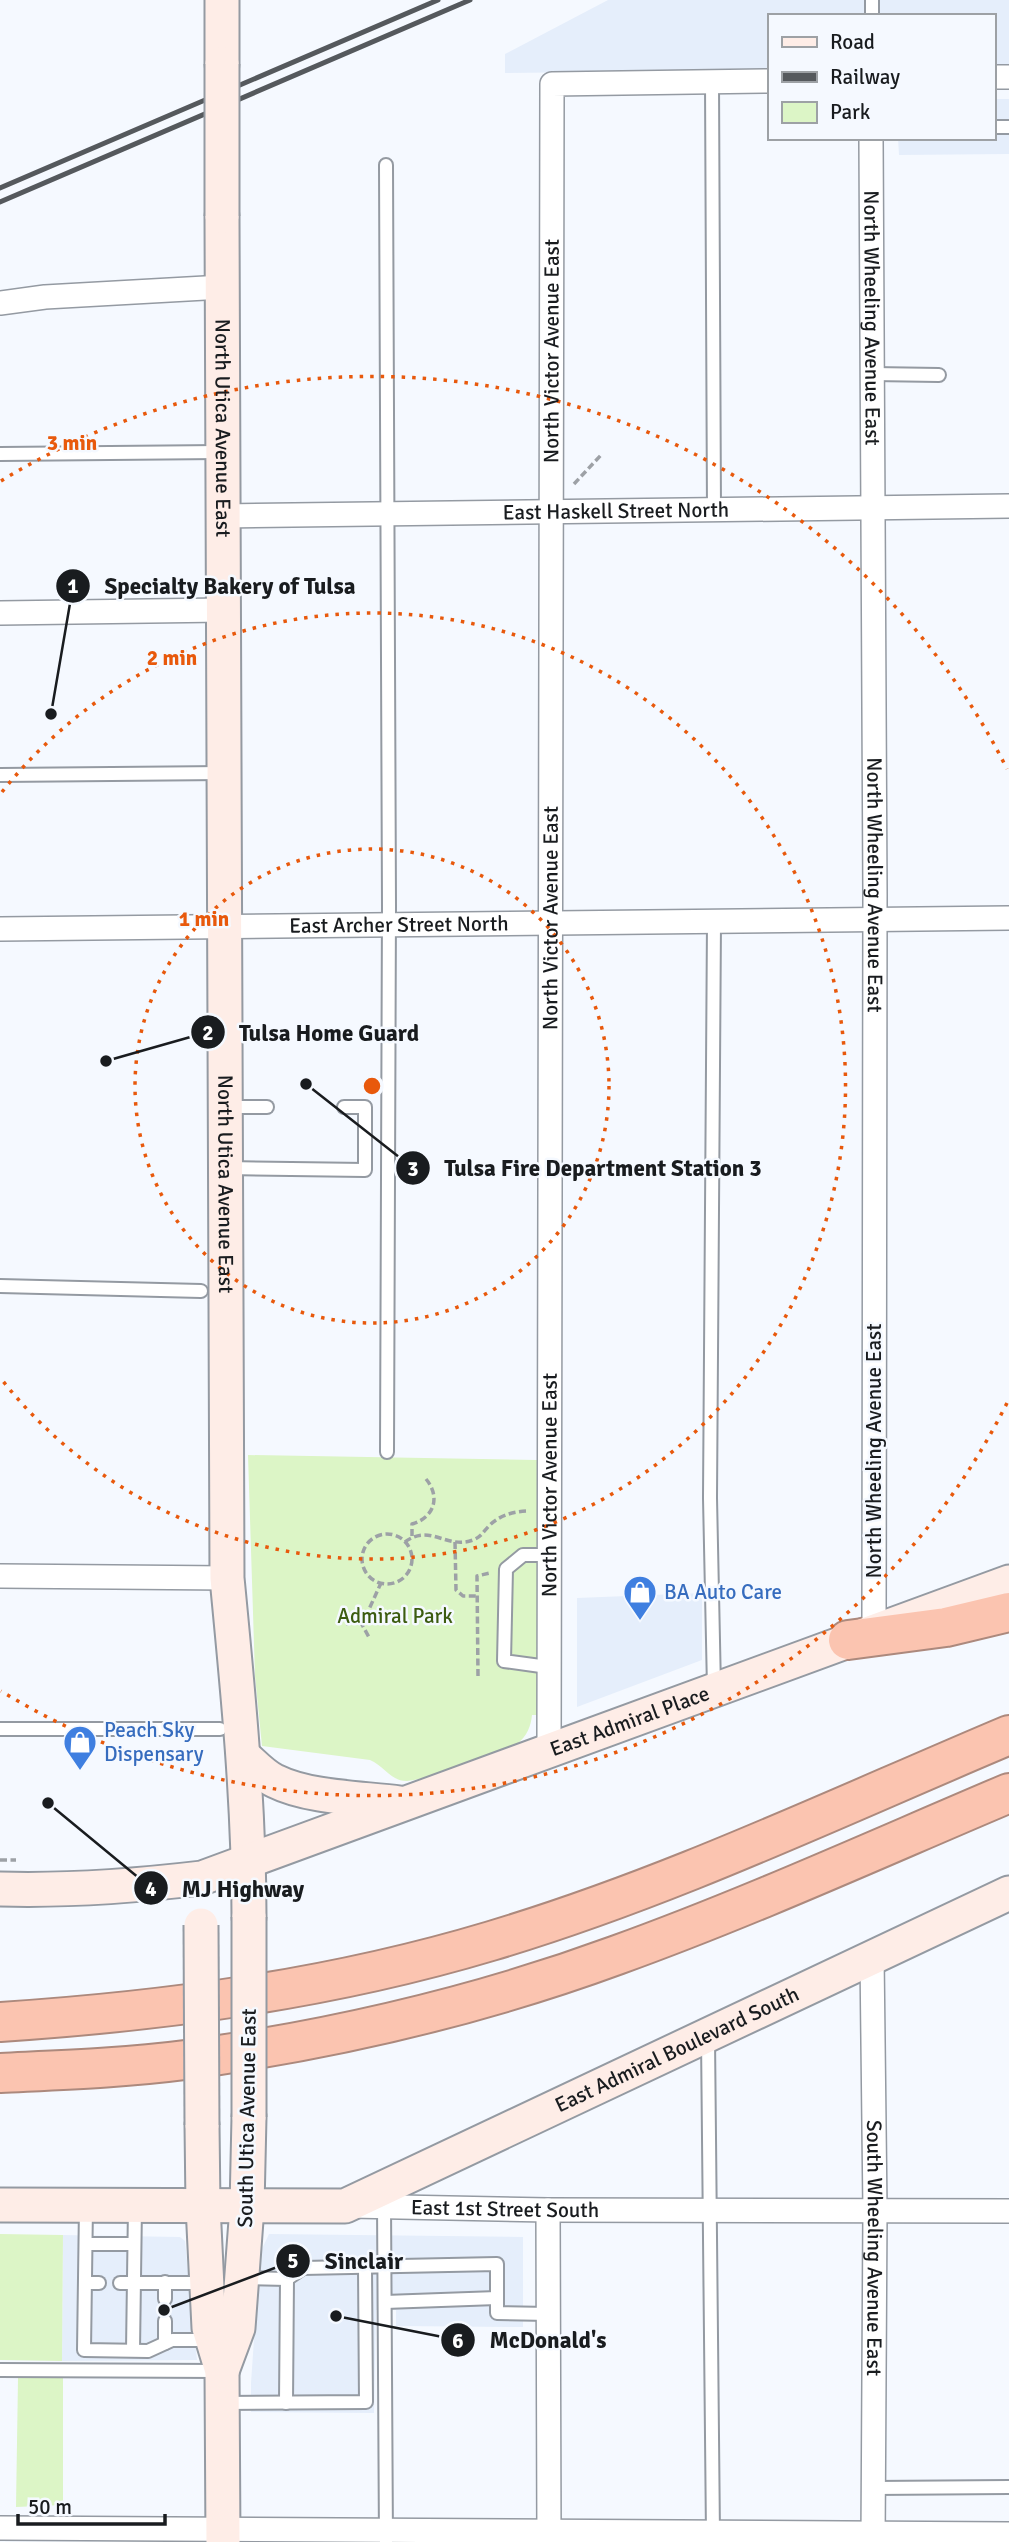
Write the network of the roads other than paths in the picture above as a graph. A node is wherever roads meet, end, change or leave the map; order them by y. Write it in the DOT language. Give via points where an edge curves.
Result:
graph roads {
  1 [pos="222,0"];
  2 [pos="768,81"];
  3 [pos="712,82"];
  4 [pos="871,140"];
  5 [pos="386,165"];
  6 [pos="223,286"];
  7 [pos="0,303"];
  8 [pos="873,374"];
  9 [pos="939,375"];
  10 [pos="222,452"];
  11 [pos="0,454"];
  12 [pos="1009,506"];
  13 [pos="874,508"];
  14 [pos="714,510"];
  15 [pos="549,513"];
  16 [pos="387,514"];
  17 [pos="222,516"];
  18 [pos="224,610"];
  19 [pos="0,613"];
  20 [pos="225,774"];
  21 [pos="0,775"];
  22 [pos="1009,919"];
  23 [pos="875,920"];
  24 [pos="714,922"];
  25 [pos="550,924"];
  26 [pos="226,927"];
  27 [pos="389,927"];
  28 [pos="0,929"];
  29 [pos="226,1107"];
  30 [pos="267,1107"];
  31 [pos="344,1107"];
  32 [pos="226,1168"];
  33 [pos="0,1286"];
  34 [pos="201,1291"];
  35 [pos="387,1452"];
  36 [pos="549,1555"];
  37 [pos="0,1576"];
  38 [pos="227,1578"];
  39 [pos="1009,1582"];
  40 [pos="1009,1612"];
  41 [pos="861,1635"];
  42 [pos="548,1667"];
  43 [pos="714,1690"];
  44 [pos="0,1728"];
  45 [pos="220,1729"];
  46 [pos="1009,1735"];
  47 [pos="549,1751"];
  48 [pos="245,1757"];
  49 [pos="1009,1793"];
  50 [pos="406,1803"];
  51 [pos="250,1862"];
  52 [pos="202,1878"];
  53 [pos="0,1889"];
  54 [pos="1009,1893"];
  55 [pos="872,1956"];
  56 [pos="0,2022"];
  57 [pos="708,2034"];
  58 [pos="0,2073"];
  59 [pos="384,2197"];
  60 [pos="0,2205"];
  61 [pos="86,2205"];
  62 [pos="135,2206"];
  63 [pos="203,2206"];
  64 [pos="247,2207"];
  65 [pos="548,2210"];
  66 [pos="710,2210"];
  67 [pos="875,2210"];
  68 [pos="1009,2211"];
  69 [pos="86,2244"];
  70 [pos="134,2244"];
  71 [pos="385,2267"];
  72 [pos="365,2268"];
  73 [pos="242,2278"];
  74 [pos="287,2279"];
  75 [pos="127,2282"];
  76 [pos="165,2282"];
  77 [pos="85,2283"];
  78 [pos="99,2283"];
  79 [pos="207,2283"];
  80 [pos="496,2298"];
  81 [pos="165,2299"];
  82 [pos="385,2302"];
  83 [pos="549,2314"];
  84 [pos="165,2321"];
  85 [pos="213,2340"];
  86 [pos="165,2343"];
  87 [pos="133,2350"];
  88 [pos="0,2370"];
  89 [pos="222,2387"];
  90 [pos="286,2403"];
  91 [pos="1009,2487"];
  92 [pos="873,2488"];
  93 [pos="0,2528"];
  94 [pos="1009,2534"];
  95 [pos="223,2535"];
  96 [pos="386,2536"];
  97 [pos="549,2536"];
  98 [pos="713,2537"];
  99 [pos="873,2538"];
  1 -- 6 [label="main road, North Utica Avenue East, bridge"];
  2 -- 3 [label="street"];
  3 -- 14 [label="lane"];
  3 -- 15 [label="street, North Victor Avenue East" via="552,84"];
  4 -- 8 [label="street, North Wheeling Avenue East"];
  5 -- 16 [label="lane"];
  6 -- 7 [label="street"];
  6 -- 10 [label="main road, North Utica Avenue East"];
  8 -- 9 [label="lane"];
  8 -- 13 [label="street, North Wheeling Avenue East"];
  10 -- 11 [label="lane"];
  10 -- 17 [label="main road, North Utica Avenue East"];
  12 -- 13 [label="street, East Haskell Street North"];
  13 -- 14 [label="street, East Haskell Street North"];
  13 -- 23 [label="street, North Wheeling Avenue East"];
  14 -- 15 [label="street, East Haskell Street North"];
  15 -- 16 [label="street, East Haskell Street North"];
  15 -- 25 [label="street, North Victor Avenue East"];
  16 -- 17 [label="street, East Haskell Street North"];
  16 -- 27 [label="lane"];
  17 -- 18 [label="main road, North Utica Avenue East"];
  18 -- 19 [label="street"];
  18 -- 20 [label="main road, North Utica Avenue East"];
  20 -- 21 [label="lane"];
  20 -- 26 [label="main road, North Utica Avenue East"];
  22 -- 23 [label="street, East Archer Street North"];
  23 -- 24 [label="street, East Archer Street North"];
  23 -- 41 [label="street, North Wheeling Avenue East"];
  24 -- 25 [label="street, East Archer Street North"];
  24 -- 43 [label="lane" via="710,1484"];
  25 -- 27 [label="street, East Archer Street North"];
  25 -- 36 [label="street, North Victor Avenue East"];
  26 -- 27 [label="street, East Archer Street North"];
  26 -- 28 [label="street, East Archer Street North"];
  26 -- 29 [label="main road, North Utica Avenue East"];
  27 -- 35 [label="lane"];
  29 -- 30 [label="lane"];
  29 -- 32 [label="main road, North Utica Avenue East"];
  31 -- 32 [label="lane" via="365,1107 365,1170"];
  32 -- 38 [label="main road, North Utica Avenue East"];
  33 -- 34 [label="lane"];
  36 -- 42 [label="street, North Victor Avenue East"];
  36 -- 42 [label="lane" via="523,1555 506,1569 504,1661"];
  37 -- 38 [label="street"];
  38 -- 48 [label="main road, North Utica Avenue East"];
  39 -- 41 [label="main road, East Admiral Place"];
  40 -- 41 [label="highway" via="946,1627"];
  41 -- 43 [label="main road, East Admiral Place"];
  42 -- 47 [label="street, North Victor Avenue East"];
  43 -- 47 [label="main road, East Admiral Place"];
  44 -- 45 [label="lane"];
  46 -- 56 [label="highway" via="695,1869 490,1941 385,1970 299,1987 109,2014"];
  47 -- 50 [label="main road, East Admiral Place"];
  48 -- 50 [label="main road" via="276,1781 294,1787"];
  48 -- 51 [label="main road, North Utica Avenue East"];
  49 -- 58 [label="highway" via="724,1914 501,1993 285,2045 183,2060"];
  50 -- 51 [label="main road, East Admiral Place"];
  51 -- 52 [label="main road"];
  51 -- 64 [label="main road, South Utica Avenue East, bridge"];
  52 -- 53 [label="main road" via="128,1887"];
  52 -- 63 [label="main road, South Utica Avenue East, bridge"];
  54 -- 55 [label="main road, East Admiral Boulevard South"];
  55 -- 57 [label="main road, East Admiral Boulevard South"];
  55 -- 67 [label="street, South Wheeling Avenue East"];
  57 -- 59 [label="main road, East Admiral Boulevard South"];
  57 -- 66 [label="lane"];
  59 -- 64 [label="main road, East Admiral Boulevard South" via="345,2206"];
  59 -- 65 [label="street, East 1st Street South"];
  59 -- 71 [label="lane"];
  60 -- 61 [label="main road"];
  61 -- 62 [label="main road"];
  61 -- 69 [label="lane"];
  62 -- 63 [label="main road"];
  62 -- 70 [label="lane"];
  63 -- 64 [label="main road"];
  63 -- 79 [label="main road, South Utica Avenue East"];
  64 -- 73 [label="main road, South Utica Avenue East"];
  65 -- 66 [label="street, East 1st Street South"];
  65 -- 83 [label="street"];
  66 -- 67 [label="street, East 1st Street South"];
  66 -- 98 [label="lane"];
  67 -- 68 [label="street, East 1st Street South"];
  67 -- 92 [label="street, South Wheeling Avenue East"];
  69 -- 70 [label="lane"];
  69 -- 77 [label="lane"];
  70 -- 75 [label="lane"];
  71 -- 72 [label="lane"];
  71 -- 80 [label="lane" via="496,2264"];
  71 -- 82 [label="lane"];
  72 -- 74 [label="lane" via="303,2268"];
  72 -- 90 [label="lane" via="366,2402"];
  73 -- 74 [label="lane"];
  73 -- 89 [label="main road, South Utica Avenue East" via="238,2328"];
  74 -- 90 [label="lane"];
  75 -- 76 [label="lane"];
  75 -- 87 [label="lane"];
  76 -- 79 [label="lane"];
  76 -- 81 [label="lane"];
  77 -- 78 [label="lane"];
  77 -- 87 [label="lane" via="84,2350"];
  79 -- 85 [label="main road, South Utica Avenue East"];
  80 -- 82 [label="lane"];
  80 -- 83 [label="lane" via="496,2312"];
  82 -- 96 [label="lane"];
  83 -- 97 [label="street"];
  84 -- 86 [label="lane"];
  85 -- 86 [label="lane"];
  85 -- 89 [label="main road, South Utica Avenue East"];
  86 -- 87 [label="lane" via="148,2351"];
  88 -- 89 [label="lane"];
  89 -- 90 [label="lane"];
  89 -- 95 [label="main road, South Utica Avenue East"];
  91 -- 92 [label="lane"];
  92 -- 99 [label="street, South Wheeling Avenue East"];
  93 -- 95 [label="street"];
  94 -- 99 [label="street"];
  95 -- 96 [label="street"];
  96 -- 97 [label="street"];
  97 -- 98 [label="street"];
  98 -- 99 [label="street"];
}
